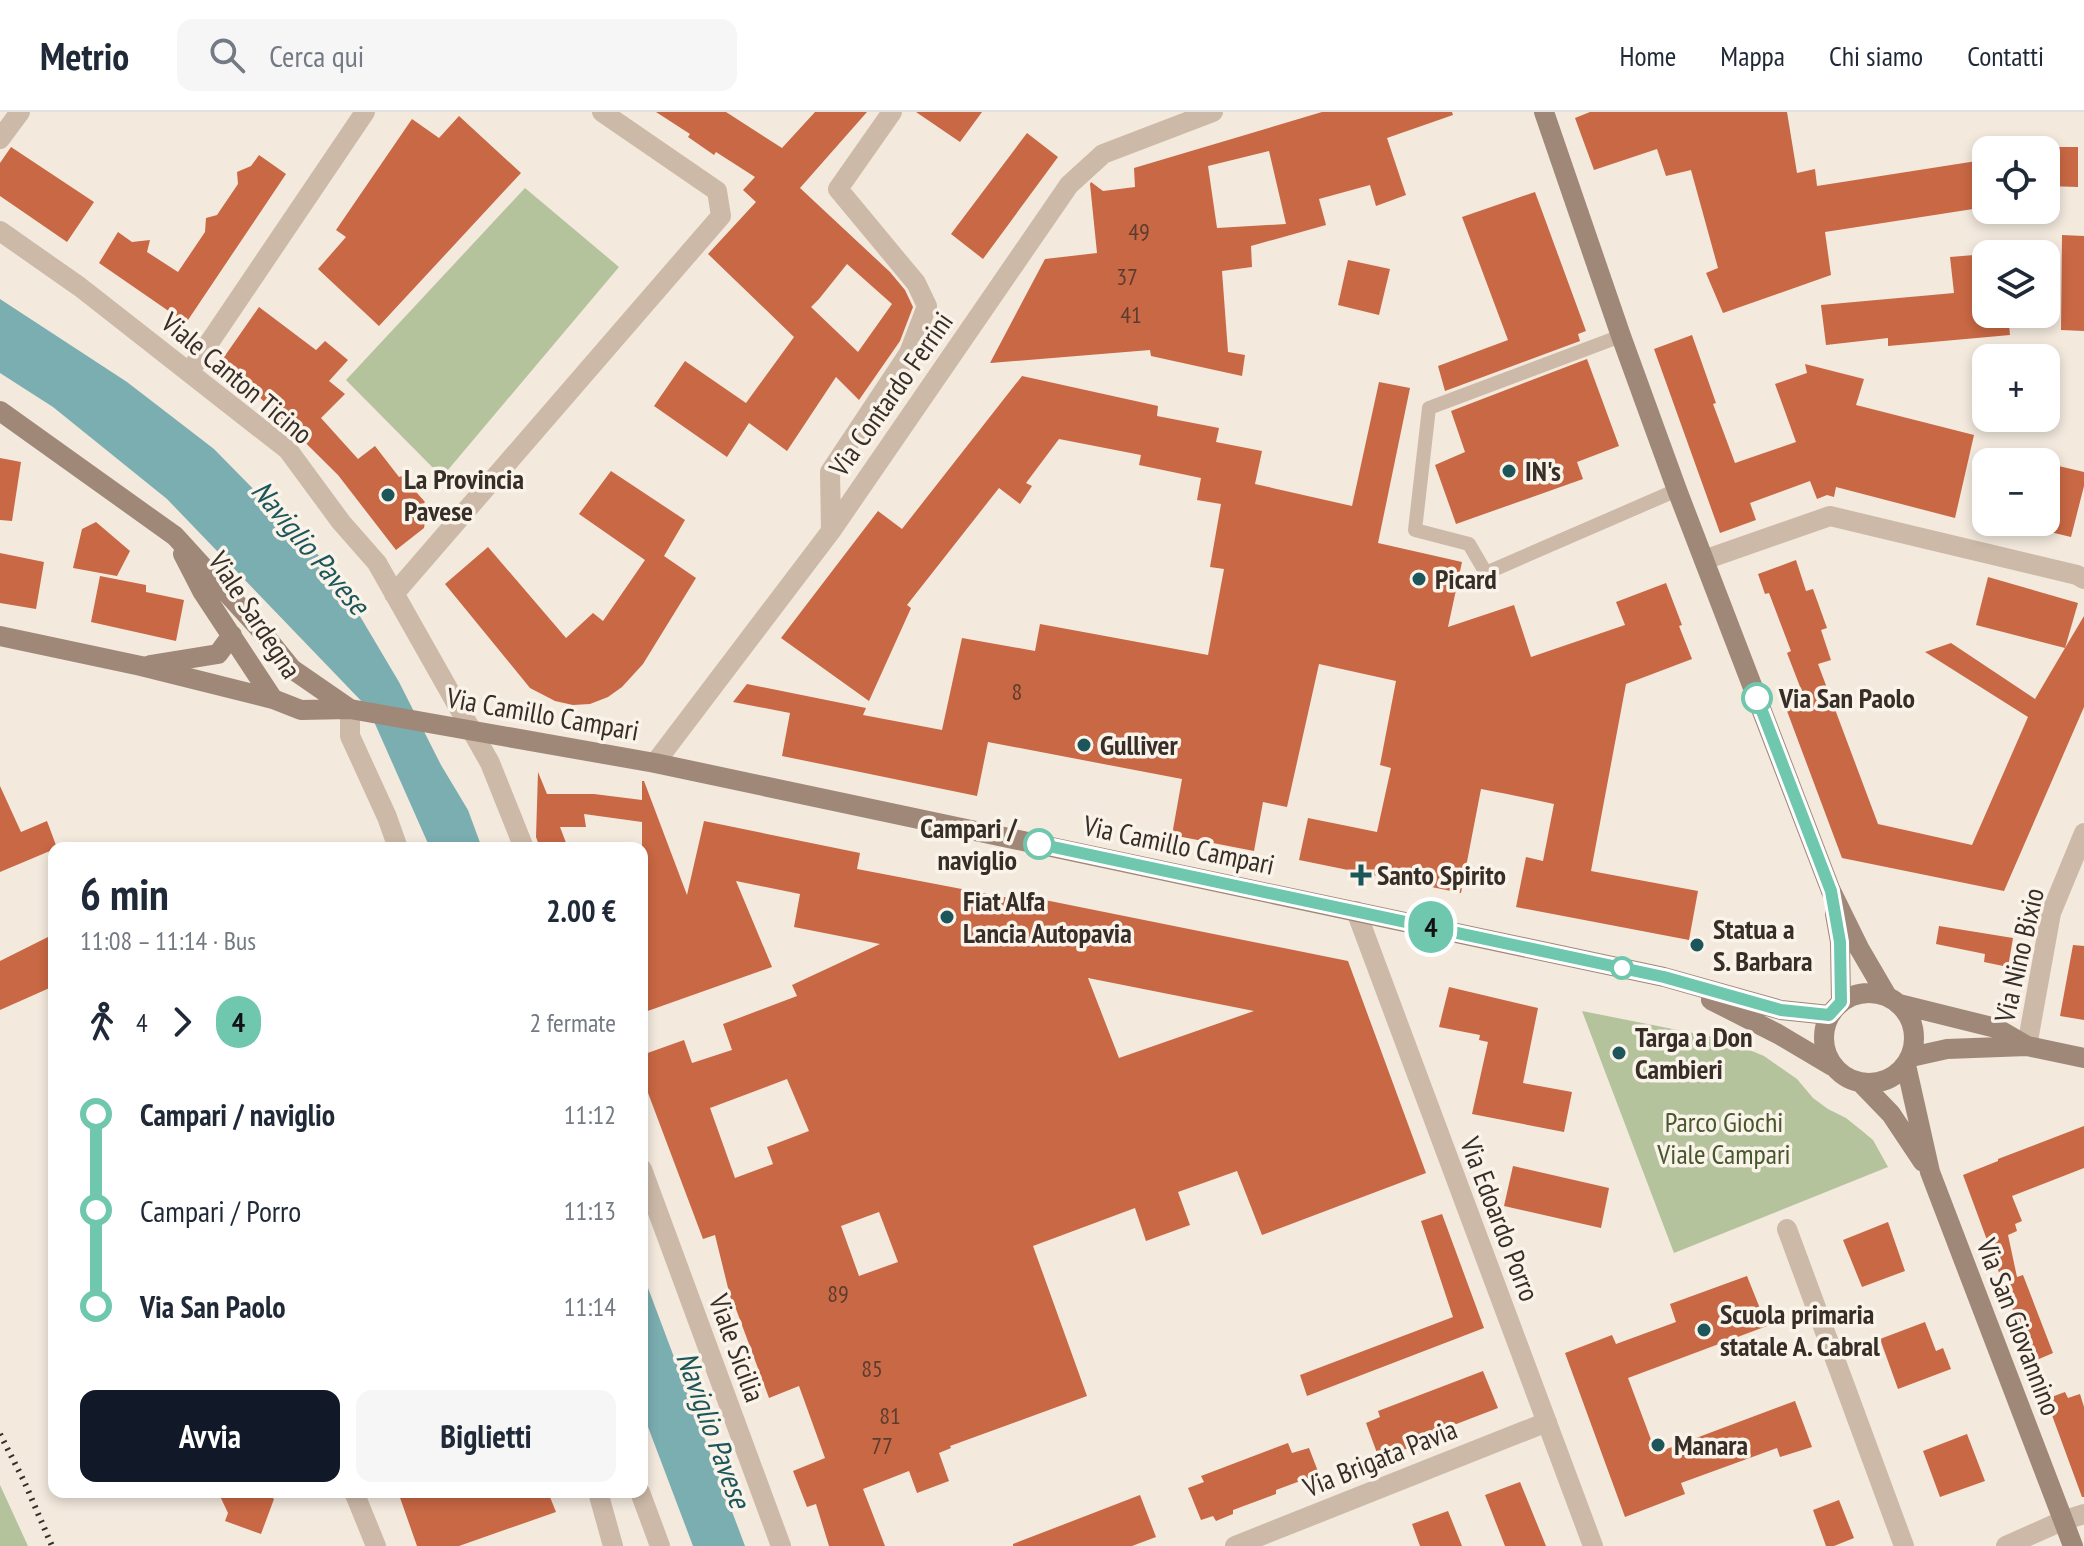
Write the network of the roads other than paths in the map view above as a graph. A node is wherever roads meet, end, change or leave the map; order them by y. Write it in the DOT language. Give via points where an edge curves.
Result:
graph roads {
  1 [pos="20,112"];
  2 [pos="365,112"];
  3 [pos="602,112"];
  4 [pos="892,112"];
  5 [pos="1213,112"];
  6 [pos="1544,112"];
  7 [pos="1164,120"];
  8 [pos="0,139"];
  9 [pos="0,231"];
  10 [pos="1621,336"];
  11 [pos="190,371"];
  12 [pos="0,411"];
  13 [pos="1677,490"];
  14 [pos="831,531"];
  15 [pos="175,536"];
  16 [pos="1704,560"];
  17 [pos="2084,579"];
  18 [pos="394,594"];
  19 [pos="232,635"];
  20 [pos="0,636"];
  21 [pos="141,666"];
  22 [pos="273,699"];
  23 [pos="350,709"];
  24 [pos="471,730"];
  25 [pos="655,763"];
  26 [pos="2084,833"];
  27 [pos="396,842"];
  28 [pos="522,842"];
  29 [pos="1831,891"];
  30 [pos="1356,911"];
  31 [pos="1664,977"];
  32 [pos="1893,1000"];
  33 [pos="1835,1009"];
  34 [pos="2027,1046"];
  35 [pos="2084,1058"];
  36 [pos="1909,1061"];
  37 [pos="1832,1066"];
  38 [pos="1862,1084"];
  39 [pos="1930,1172"];
  40 [pos="648,1185"];
  41 [pos="1787,1229"];
  42 [pos="1547,1422"];
  43 [pos="356,1498"];
  44 [pos="600,1498"];
  45 [pos="642,1498"];
  46 [pos="2084,1514"];
  47 [pos="2062,1521"];
  48 [pos="376,1546"];
  49 [pos="613,1546"];
  50 [pos="660,1546"];
  51 [pos="781,1546"];
  52 [pos="1235,1546"];
  53 [pos="1593,1546"];
  54 [pos="1904,1546"];
  55 [pos="2006,1546"];
  56 [pos="2073,1546"];
  1 -- 8 [label="street"];
  2 -- 11 [label="street"];
  3 -- 18 [label="street" via="717,191 721,216"];
  4 -- 14 [label="street" via="838,189 916,283 927,306 909,353 830,472"];
  5 -- 7 [label="street, Via Contardo Ferrini"];
  6 -- 10 [label="street"];
  7 -- 14 [label="street, Via Contardo Ferrini" via="1103,154 1069,185"];
  9 -- 11 [label="street, Viale Canton Ticino"];
  10 -- 13 [label="street"];
  10 -- 13 [label="lane" via="1429,408 1415,530 1469,544 1486,573"];
  11 -- 18 [label="street, Viale Canton Ticino" via="288,450 377,563"];
  12 -- 15 [label="street, Viale Sardegna"];
  13 -- 16 [label="street"];
  14 -- 25 [label="street, Via Contardo Ferrini"];
  15 -- 19 [label="street, Viale Sardegna" via="187,565"];
  15 -- 23 [label="street, Viale Sardegna" via="292,669"];
  16 -- 17 [label="street" via="1830,516"];
  16 -- 29 [label="street"];
  18 -- 24 [label="street, Viale Canton Ticino"];
  19 -- 21 [label="street" via="218,654"];
  19 -- 22 [label="street, Viale Sardegna"];
  20 -- 21 [label="street"];
  21 -- 22 [label="street"];
  22 -- 23 [label="street, Viale Sardegna" via="301,710"];
  23 -- 24 [label="street, Via Camillo Campari"];
  23 -- 27 [label="street" via="350,736"];
  24 -- 25 [label="street, Via Camillo Campari"];
  24 -- 28 [label="street"];
  25 -- 30 [label="street, Via Camillo Campari"];
  26 -- 34 [label="street, Via Nino Bixio" via="2051,913"];
  29 -- 32 [label="street"];
  29 -- 33 [label="street" via="1840,942"];
  30 -- 31 [label="street, Via Camillo Campari"];
  30 -- 42 [label="street, Via Edoardo Porro"];
  31 -- 33 [label="street, Via Camillo Campari" via="1781,1010"];
  31 -- 37 [label="street, Via Camillo Campari"];
  32 -- 33 [label="street" via="1857,994"];
  32 -- 34 [label="street" via="1996,1028"];
  32 -- 36 [label="street" via="1909,1015 1914,1029"];
  33 -- 37 [label="street" via="1824,1032 1824,1050"];
  34 -- 35 [label="street"];
  34 -- 36 [label="street" via="1947,1049"];
  36 -- 38 [label="street" via="1894,1077"];
  36 -- 39 [label="street, Via San Giovannino"];
  37 -- 38 [label="street"];
  38 -- 39 [label="street, Via San Giovannino" via="1891,1114"];
  39 -- 47 [label="street, Via San Giovannino"];
  40 -- 51 [label="street, Viale Sicilia"];
  41 -- 54 [label="street"];
  42 -- 52 [label="street, Via Brigata Pavia"];
  42 -- 53 [label="street, Via Edoardo Porro"];
  43 -- 48 [label="street"];
  44 -- 49 [label="street"];
  45 -- 50 [label="street"];
  46 -- 47 [label="street"];
  47 -- 55 [label="street"];
  47 -- 56 [label="street, Via San Giovannino"];
}
